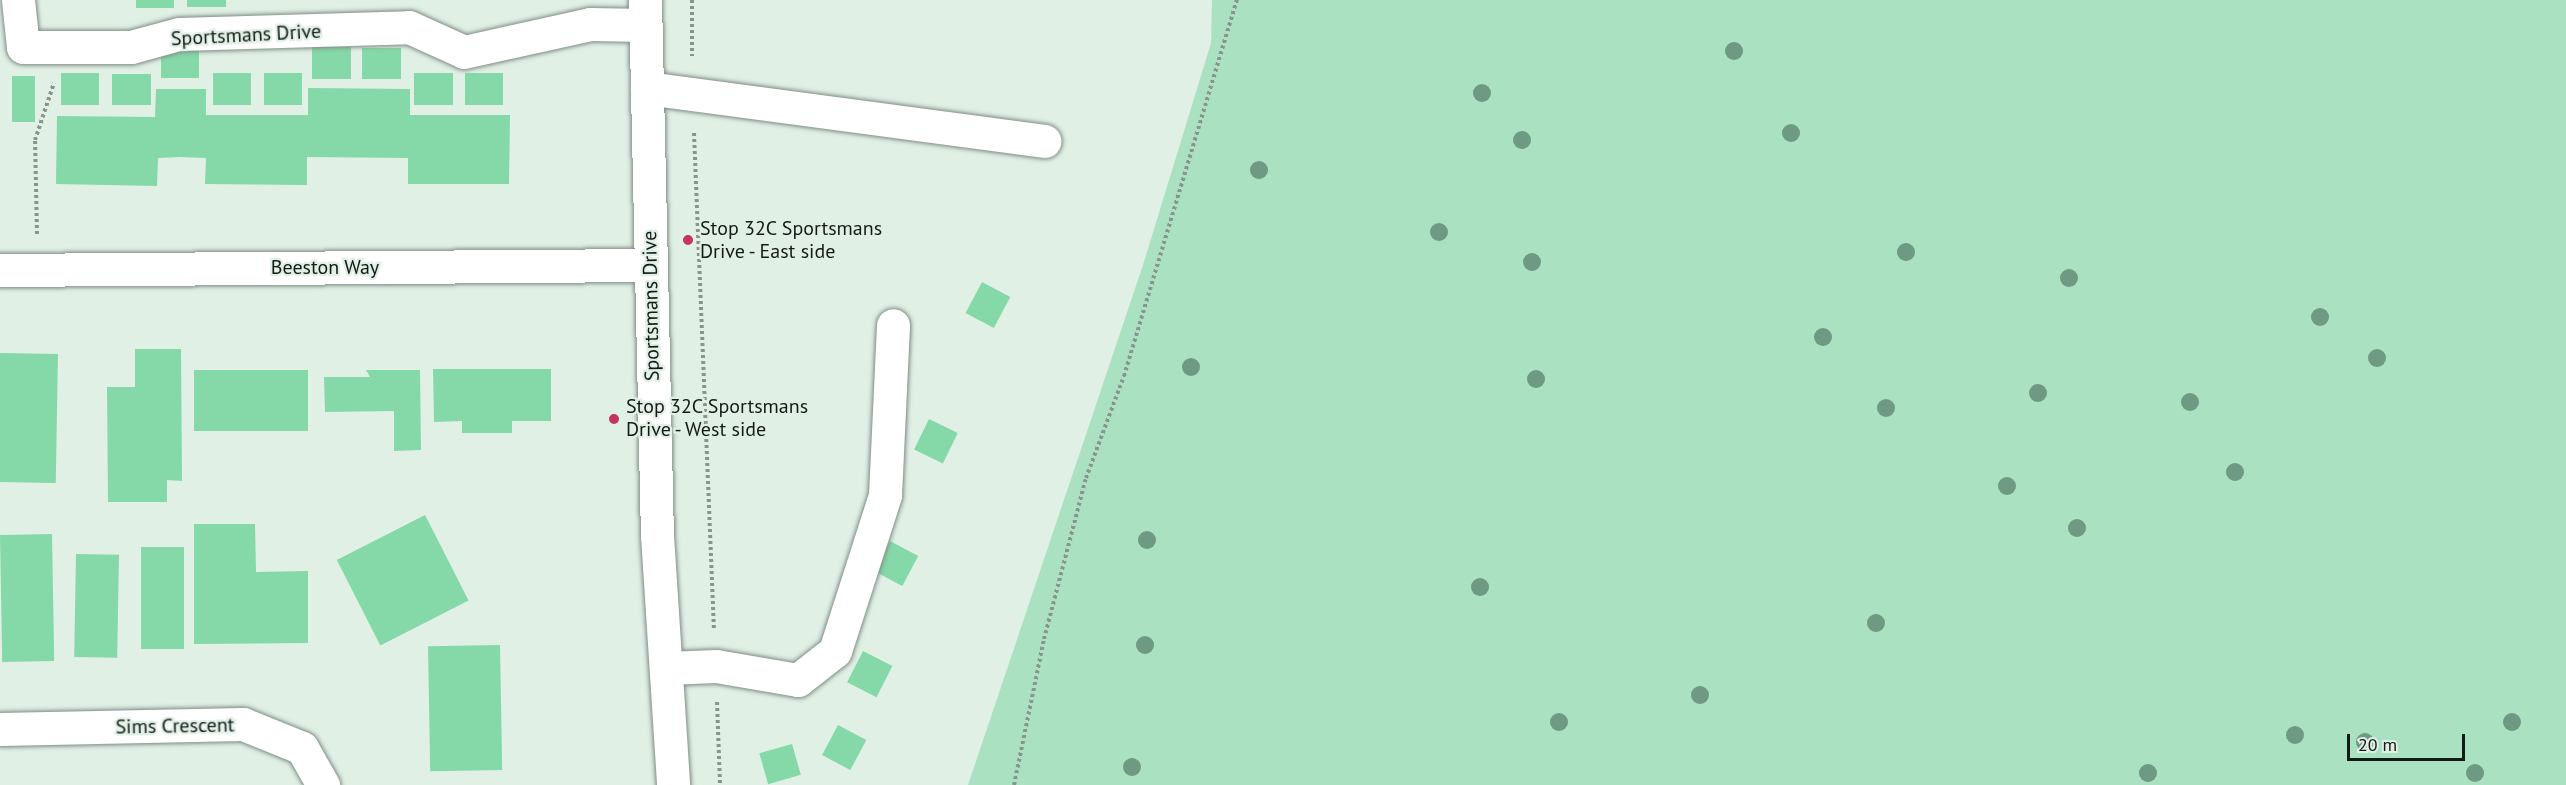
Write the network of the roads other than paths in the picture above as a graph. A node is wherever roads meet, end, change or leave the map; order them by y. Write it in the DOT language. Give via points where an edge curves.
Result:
graph roads {
  1 [pos="18,0"];
  2 [pos="410,13"];
  3 [pos="645,13"];
  4 [pos="647,88"];
  5 [pos="1044,141"];
  6 [pos="650,265"];
  7 [pos="0,270"];
  8 [pos="893,325"];
  9 [pos="666,668"];
  10 [pos="0,729"];
  11 [pos="323,785"];
  12 [pos="673,785"];
  1 -- 2 [label="street, Sportsmans Drive" via="23,47 131,47 179,34"];
  2 -- 3 [label="street, Sportsmans Drive" via="464,52"];
  3 -- 4 [label="street, Sportsmans Drive"];
  4 -- 5 [label="street"];
  4 -- 6 [label="street, Sportsmans Drive"];
  6 -- 7 [label="street, Beeston Way"];
  6 -- 9 [label="street, Sportsmans Drive"];
  8 -- 9 [label="street" via="885,495 835,651 798,680 716,666"];
  9 -- 12 [label="street, Sportsmans Drive"];
  10 -- 11 [label="street, Sims Crescent" via="243,724 302,748"];
}
